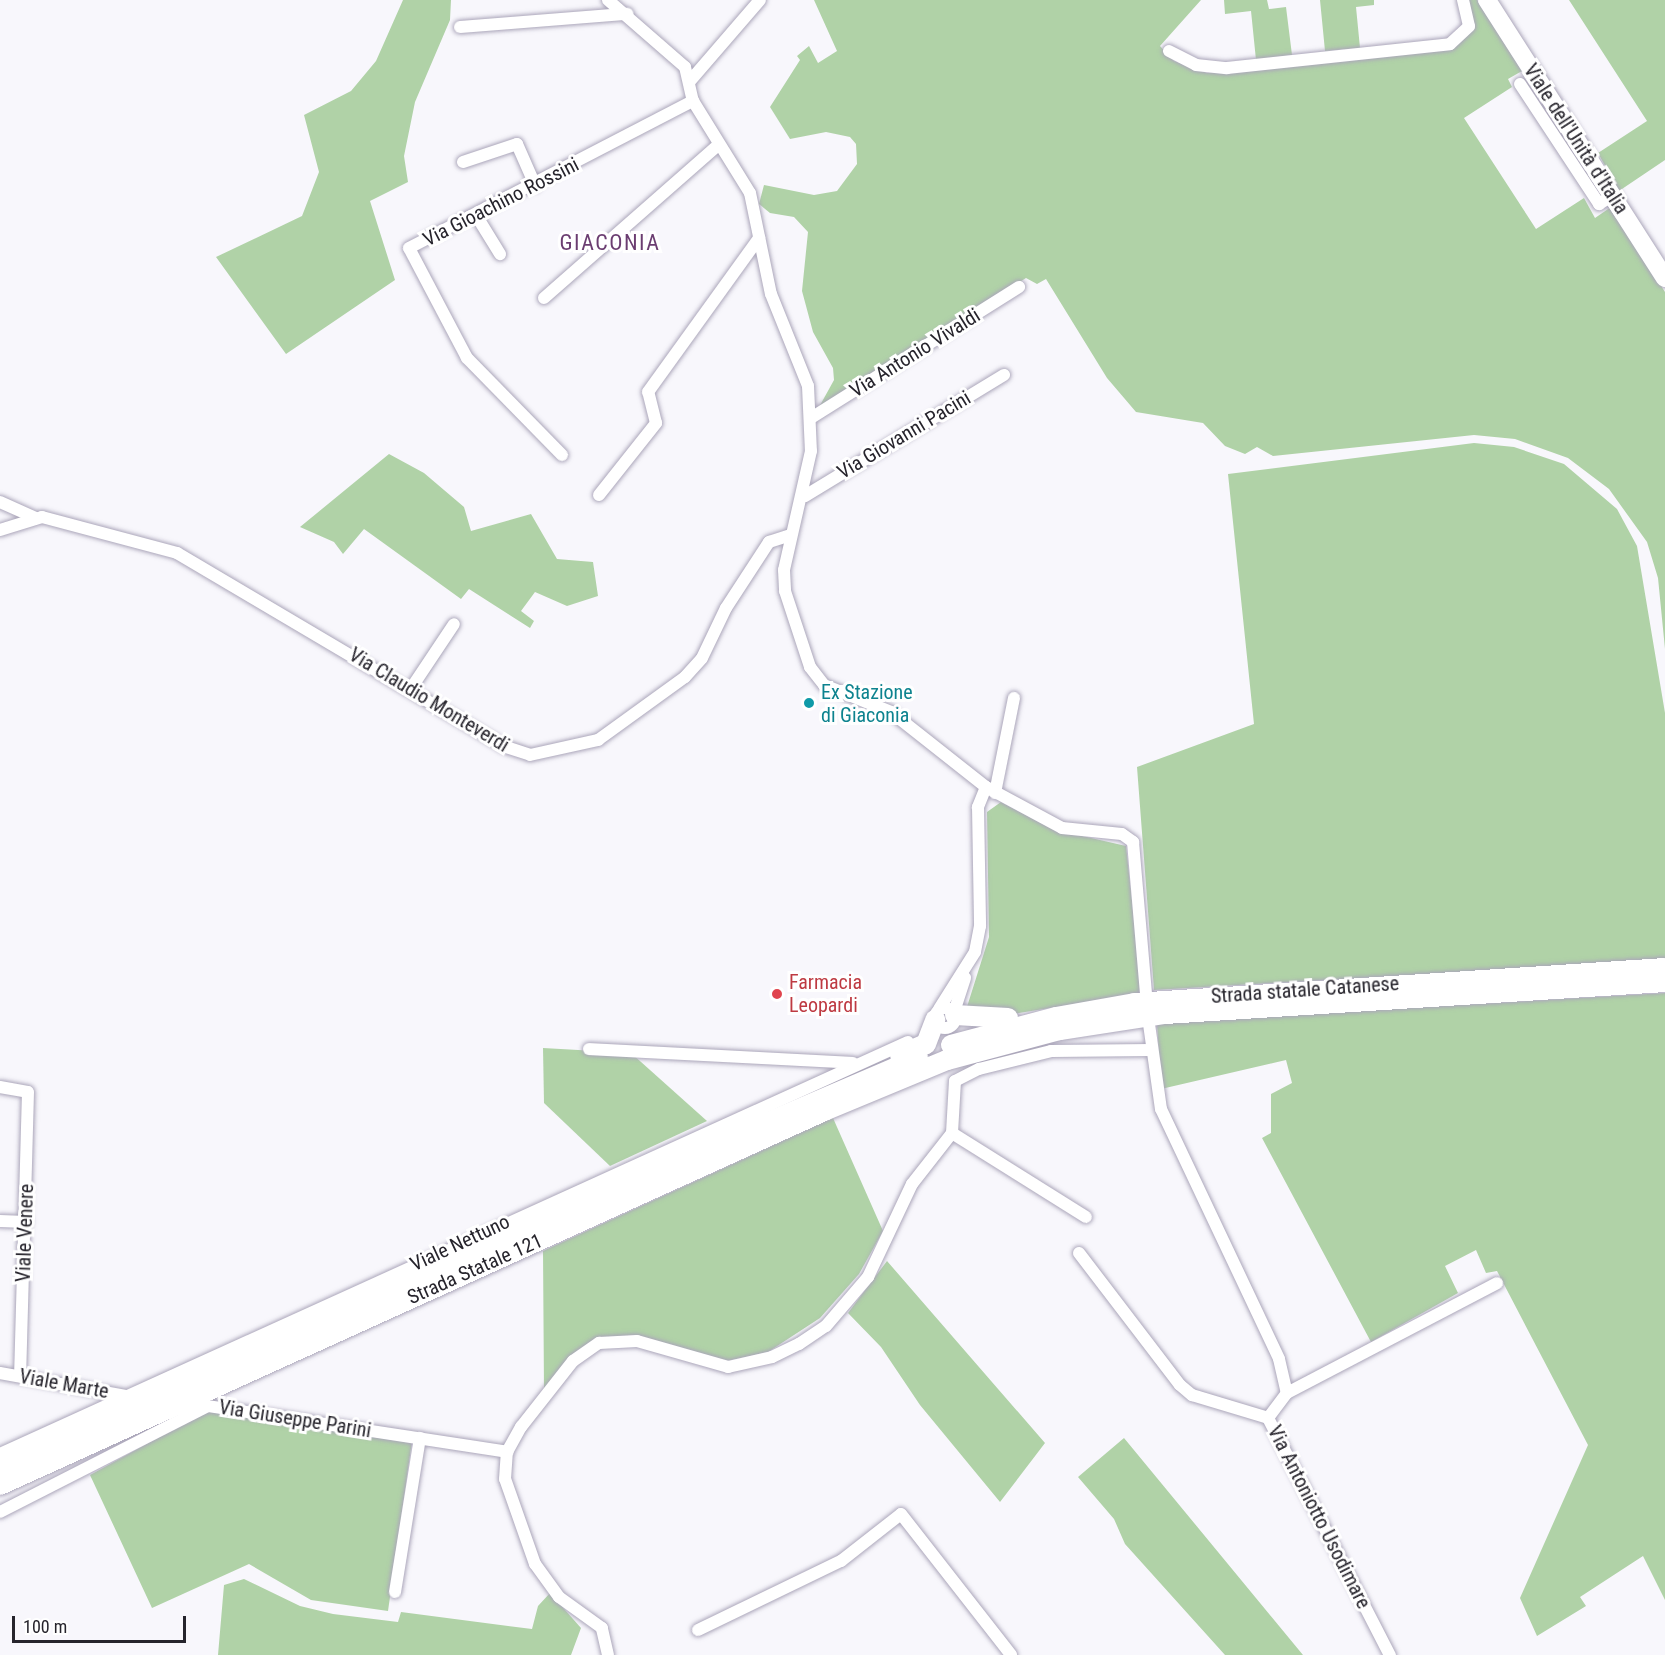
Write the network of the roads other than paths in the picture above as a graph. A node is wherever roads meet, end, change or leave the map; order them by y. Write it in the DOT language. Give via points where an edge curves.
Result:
graph roads {
  1 [pos="608,0"];
  2 [pos="760,0"];
  3 [pos="1463,0"];
  4 [pos="1487,0"];
  5 [pos="627,14"];
  6 [pos="460,27"];
  7 [pos="1169,51"];
  8 [pos="690,81"];
  9 [pos="1520,84"];
  10 [pos="693,101"];
  11 [pos="719,144"];
  12 [pos="463,162"];
  13 [pos="535,185"];
  14 [pos="1612,196"];
  15 [pos="476,215"];
  16 [pos="759,238"];
  17 [pos="500,254"];
  18 [pos="1665,278"];
  19 [pos="1019,287"];
  20 [pos="544,298"];
  21 [pos="1004,375"];
  22 [pos="811,418"];
  23 [pos="562,455"];
  24 [pos="599,495"];
  25 [pos="805,496"];
  26 [pos="0,502"];
  27 [pos="36,518"];
  28 [pos="0,530"];
  29 [pos="790,535"];
  30 [pos="454,624"];
  31 [pos="410,690"];
  32 [pos="1014,698"];
  33 [pos="990,790"];
  34 [pos="1665,968"];
  35 [pos="1665,982"];
  36 [pos="1146,993"];
  37 [pos="1096,1009"];
  38 [pos="1149,1024"];
  39 [pos="942,1027"];
  40 [pos="589,1049"];
  41 [pos="1152,1050"];
  42 [pos="854,1064"];
  43 [pos="0,1087"];
  44 [pos="952,1133"];
  45 [pos="1086,1217"];
  46 [pos="0,1221"];
  47 [pos="26,1222"];
  48 [pos="1078,1254"];
  49 [pos="1497,1283"];
  50 [pos="0,1373"];
  51 [pos="20,1375"];
  52 [pos="1287,1393"];
  53 [pos="127,1396"];
  54 [pos="1268,1418"];
  55 [pos="420,1438"];
  56 [pos="74,1452"];
  57 [pos="507,1452"];
  58 [pos="0,1454"];
  59 [pos="0,1469"];
  60 [pos="0,1485"];
  61 [pos="0,1498"];
  62 [pos="0,1512"];
  63 [pos="395,1592"];
  64 [pos="698,1630"];
  65 [pos="608,1655"];
  66 [pos="1011,1655"];
  67 [pos="1390,1655"];
  1 -- 5 [label="street"];
  2 -- 8 [label="street"];
  3 -- 7 [label="street" via="1469,26 1450,44 1227,68 1196,64"];
  4 -- 14 [label="street, Viale dell'Unità d'Italia"];
  5 -- 6 [label="street"];
  5 -- 8 [label="street" via="685,67"];
  8 -- 10 [label="street"];
  9 -- 14 [label="street" via="1599,204"];
  10 -- 11 [label="street"];
  10 -- 13 [label="street, Via Gioachino Rossini"];
  11 -- 16 [label="street" via="750,193"];
  11 -- 20 [label="street"];
  12 -- 13 [label="street" via="517,144"];
  13 -- 15 [label="street, Via Gioachino Rossini"];
  14 -- 18 [label="street, Viale dell'Unità d'Italia"];
  15 -- 17 [label="street"];
  15 -- 23 [label="street, Via Gioachino Rossini" via="409,248 467,358"];
  16 -- 22 [label="street" via="771,294 808,386"];
  16 -- 24 [label="street" via="648,392 656,423"];
  19 -- 22 [label="street, Via Antonio Vivaldi"];
  21 -- 25 [label="street, Via Giovanni Pacini"];
  22 -- 25 [label="street"];
  25 -- 29 [label="street"];
  26 -- 27 [label="street"];
  27 -- 28 [label="street, Via Claudio Monteverdi"];
  27 -- 31 [label="street, Via Claudio Monteverdi" via="126,536 177,554"];
  29 -- 31 [label="street, Via Claudio Monteverdi" via="769,542 696,666 587,746 518,753"];
  29 -- 33 [label="street" via="785,591 810,667 820,682 891,712"];
  30 -- 31 [label="street"];
  32 -- 33 [label="street"];
  33 -- 36 [label="street" via="1062,828 1122,834 1133,842"];
  33 -- 39 [label="street" via="978,807 980,926 975,952"];
  34 -- 37 [label="main road, Strada statale Catanese" via="1261,992"];
  35 -- 39 [label="main road, Strada statale Catanese" via="1164,1014 1060,1030"];
  37 -- 39 [label="main road, Strada statale Catanese"];
  37 -- 39 [label="main road" via="1056,1008"];
  38 -- 41 [label="street"];
  39 -- 42 [label="street, Viale Nettuno"];
  39 -- 56 [label="main road, Strada Statale 121" via="824,1111"];
  39 -- 59 [label="main road, Strada Statale 121" via="818,1098"];
  40 -- 42 [label="street"];
  41 -- 44 [label="street" via="1051,1051 979,1069 955,1081"];
  41 -- 52 [label="street" via="1161,1109 1279,1359"];
  42 -- 53 [label="street, Viale Nettuno"];
  43 -- 47 [label="street, Viale Venere" via="28,1092"];
  44 -- 45 [label="street"];
  44 -- 57 [label="street" via="912,1184 868,1277 826,1326 772,1357 728,1367 637,1341 599,1343 573,1361"];
  46 -- 47 [label="street"];
  47 -- 51 [label="street, Viale Venere"];
  48 -- 54 [label="street, Via Antoniotto Usodimare" via="1186,1390"];
  49 -- 52 [label="street"];
  50 -- 51 [label="street, Viale Marte"];
  51 -- 53 [label="street, Viale Marte"];
  52 -- 54 [label="street"];
  53 -- 58 [label="street, Viale Nettuno"];
  54 -- 67 [label="street, Via Antoniotto Usodimare"];
  55 -- 57 [label="street, Via Giuseppe Parini"];
  55 -- 62 [label="street, Via Giuseppe Parini" via="208,1406"];
  55 -- 63 [label="street"];
  56 -- 60 [label="main road, Strada Statale 121"];
  56 -- 61 [label="main road" via="46,1476"];
  57 -- 65 [label="street" via="505,1479 535,1564 559,1597 602,1628"];
  64 -- 66 [label="street" via="841,1561 900,1514"];
}
